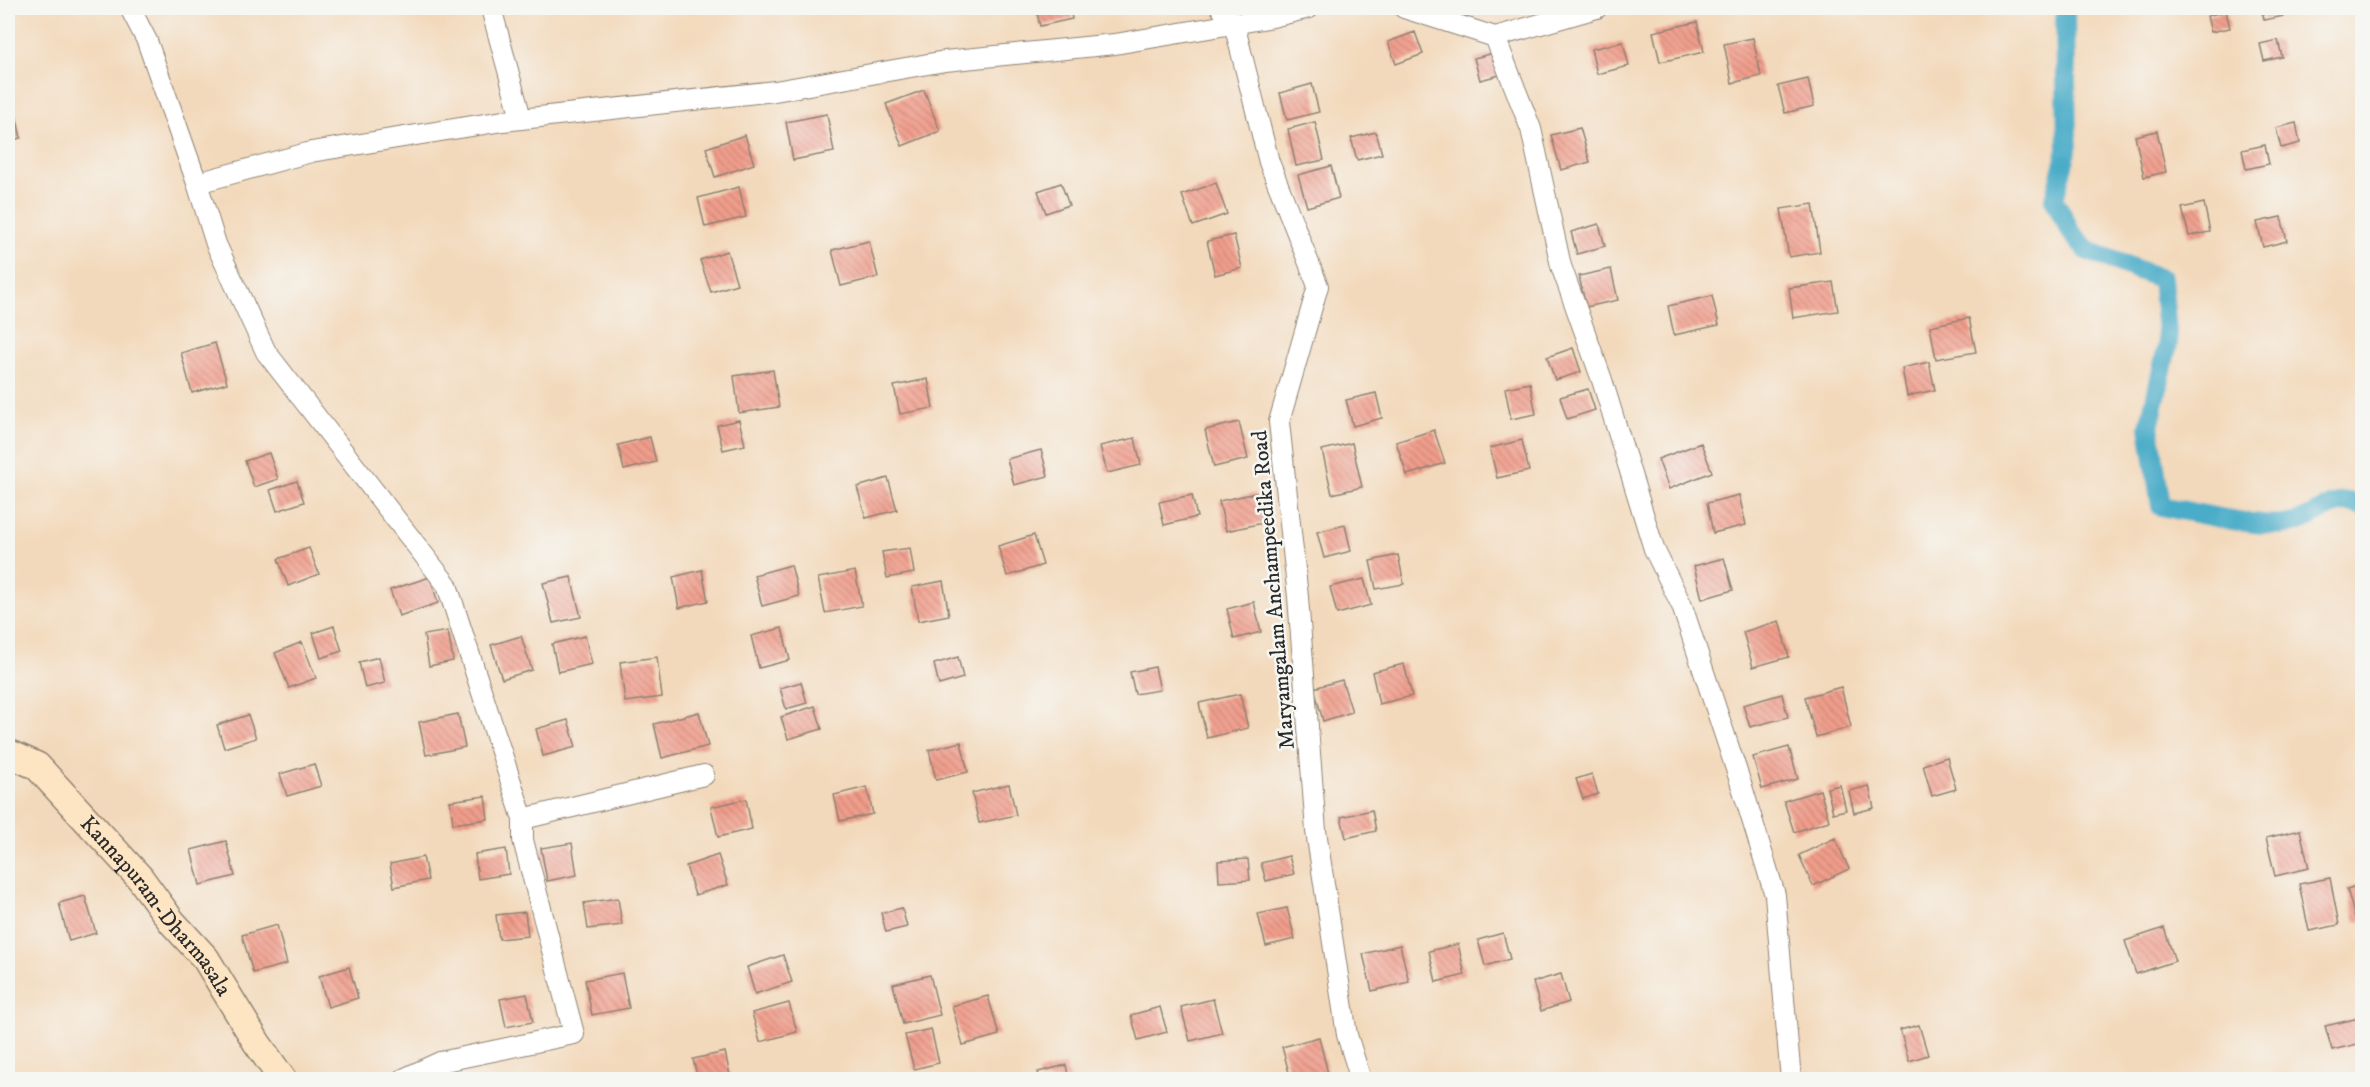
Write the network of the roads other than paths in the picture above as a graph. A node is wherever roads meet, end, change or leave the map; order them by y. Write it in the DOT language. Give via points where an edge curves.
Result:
graph roads {
  1 [pos="130,8"];
  2 [pos="490,8"];
  3 [pos="1221,8"];
  4 [pos="1309,8"];
  5 [pos="1404,8"];
  6 [pos="1598,8"];
  7 [pos="1234,24"];
  8 [pos="1495,37"];
  9 [pos="521,118"];
  10 [pos="197,183"];
  11 [pos="8,753"];
  12 [pos="704,775"];
  13 [pos="523,819"];
  14 [pos="283,1080"];
  15 [pos="401,1080"];
  16 [pos="1361,1080"];
  17 [pos="1791,1080"];
  1 -- 10 [label="street" via="147,41"];
  2 -- 9 [label="street"];
  3 -- 7 [label="street, Maryamgalam Anchampeedika Road"];
  4 -- 7 [label="street"];
  5 -- 8 [label="street"];
  6 -- 8 [label="street"];
  7 -- 9 [label="street" via="1115,44 945,61 775,92"];
  7 -- 16 [label="street, Maryamgalam Anchampeedika Road" via="1269,162 1318,286 1279,422 1299,597 1316,831 1347,1035"];
  8 -- 17 [label="street" via="1531,129 1562,266 1654,549 1682,606 1775,895"];
  9 -- 10 [label="street" via="311,152"];
  10 -- 13 [label="street" via="216,244 266,352 447,585"];
  11 -- 14 [label="main road, Kannapuram-Dharmasala" via="37,766 140,878 206,959"];
  12 -- 13 [label="street"];
  13 -- 15 [label="street" via="523,840 574,1034 440,1062"];
}
